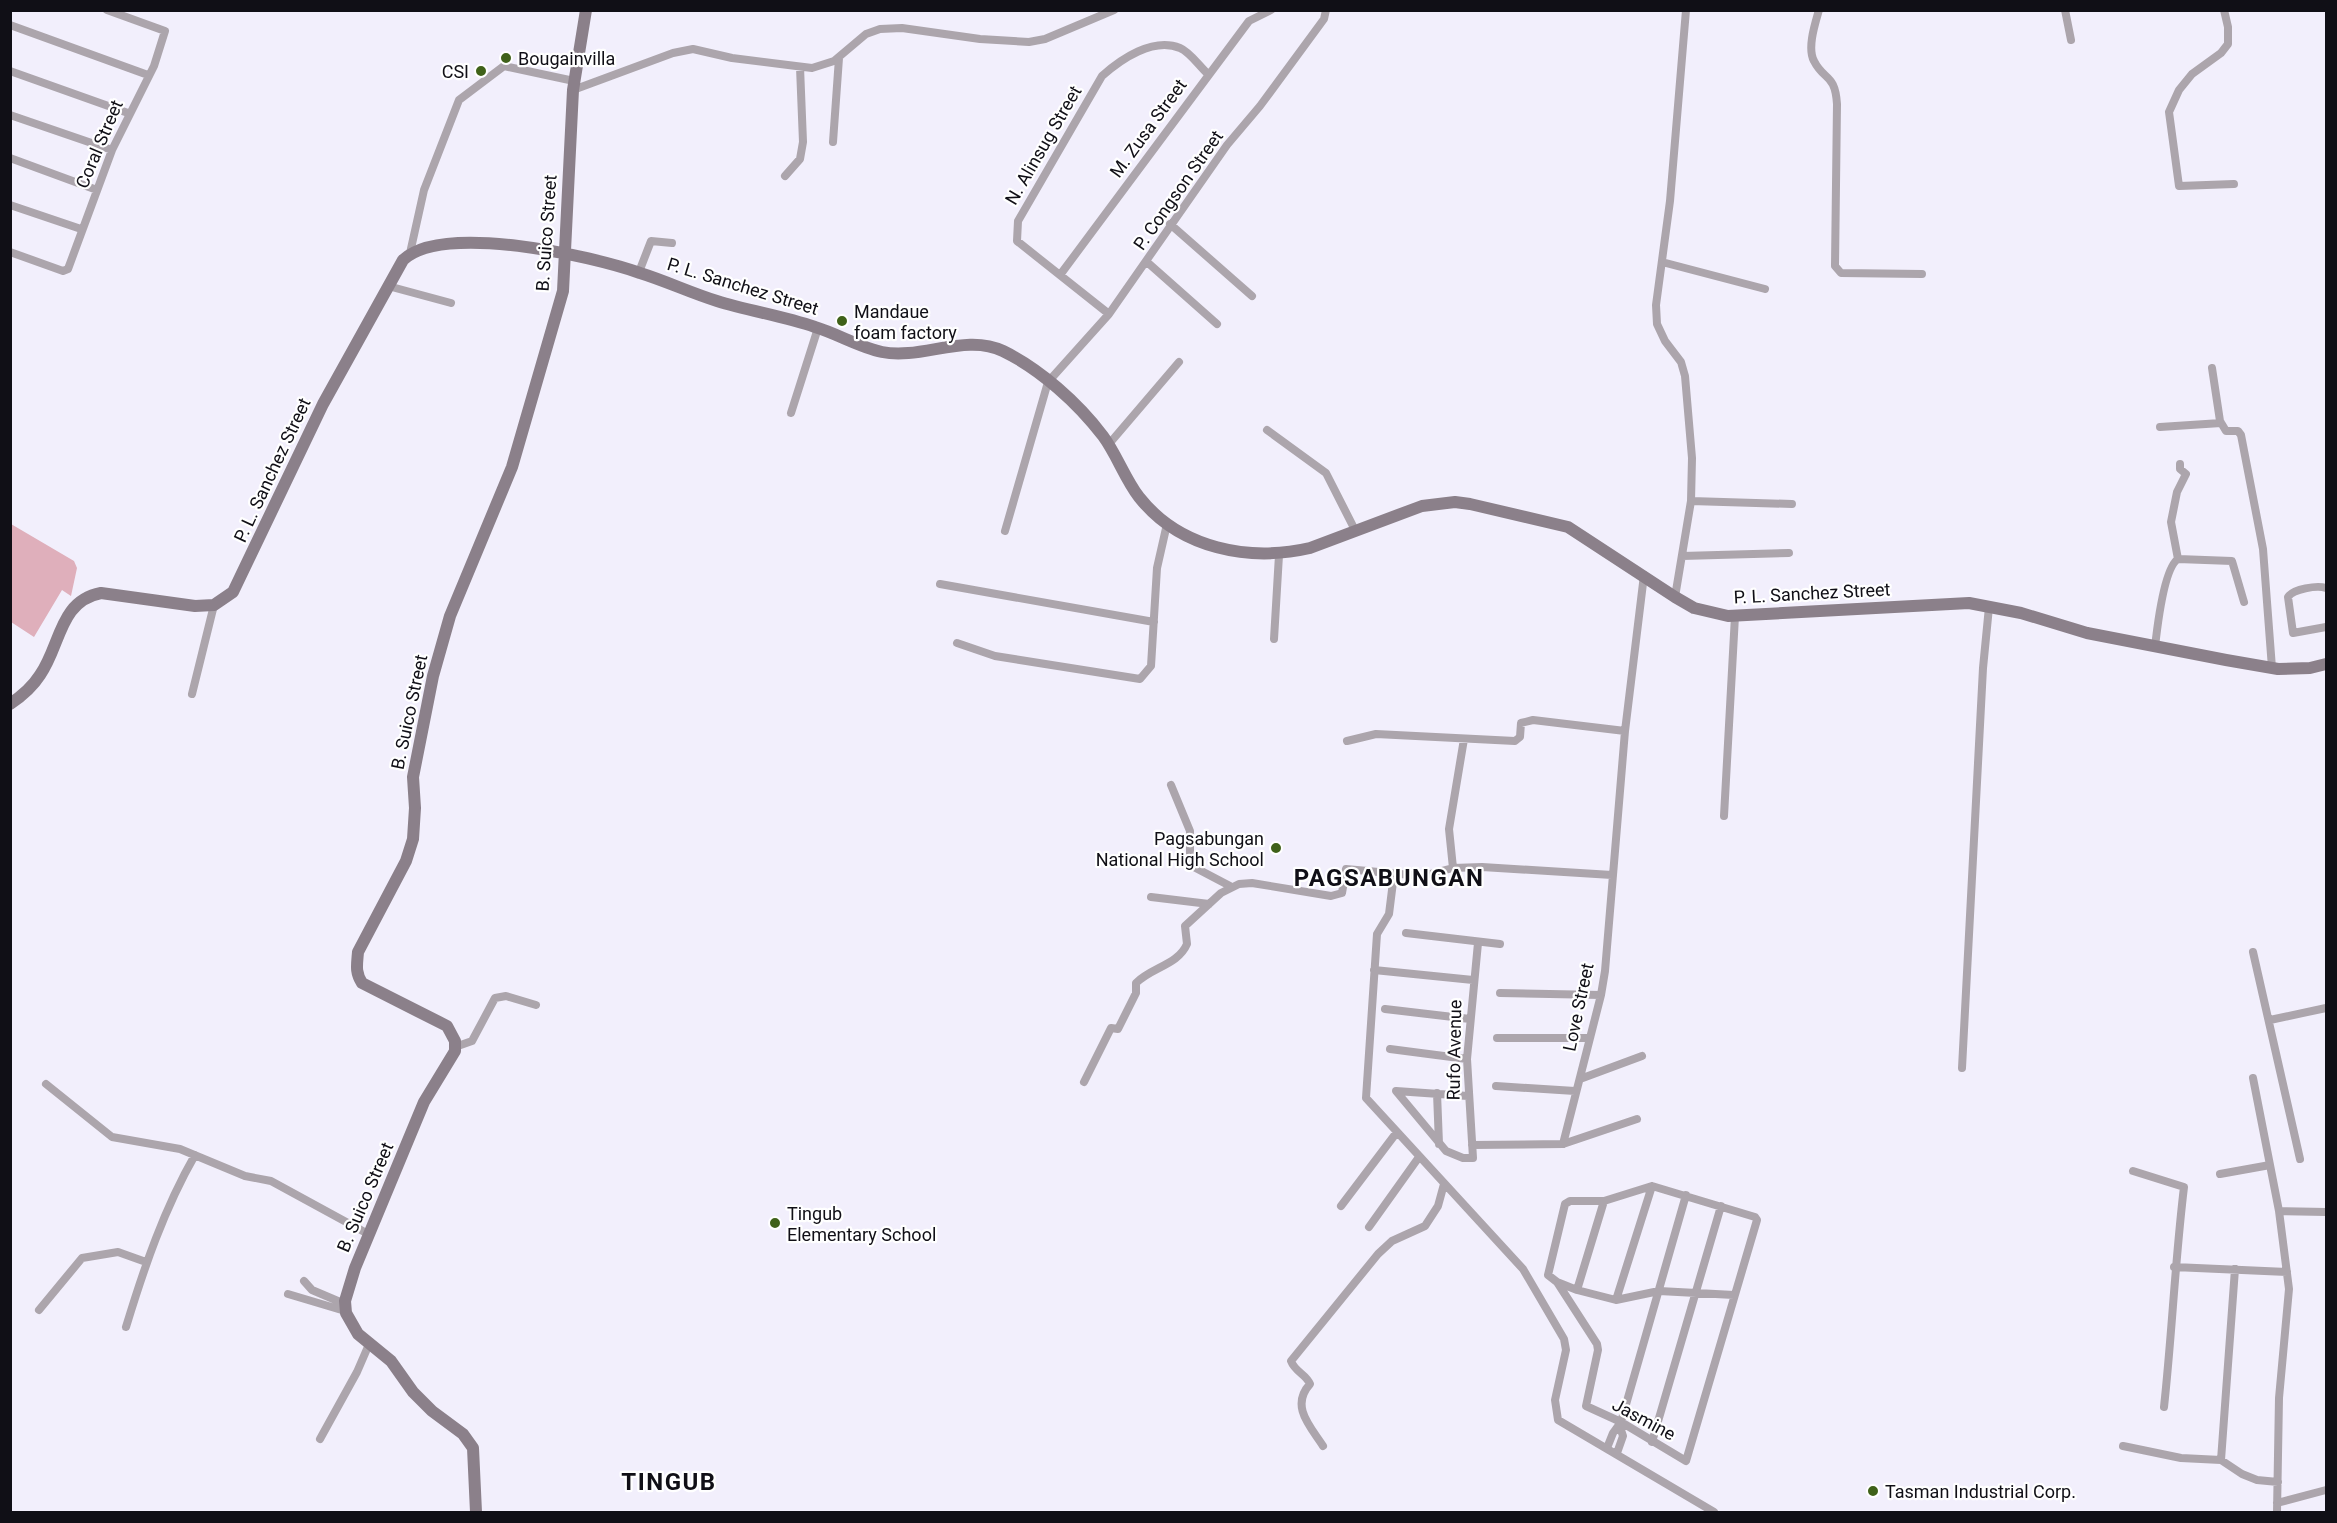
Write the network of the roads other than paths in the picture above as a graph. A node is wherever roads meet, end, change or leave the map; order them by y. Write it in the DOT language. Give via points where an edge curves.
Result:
graph roads {
  1 [pos="107,10"];
  2 [pos="586,10"];
  3 [pos="1114,10"];
  4 [pos="1271,10"];
  5 [pos="1326,10"];
  6 [pos="1686,10"];
  7 [pos="1819,10"];
  8 [pos="2065,10"];
  9 [pos="2224,10"];
  10 [pos="10,25"];
  11 [pos="2071,40"];
  12 [pos="839,58"];
  13 [pos="800,67"];
  14 [pos="10,70"];
  15 [pos="1208,74"];
  16 [pos="148,75"];
  17 [pos="573,86"];
  18 [pos="129,113"];
  19 [pos="10,115"];
  20 [pos="833,142"];
  21 [pos="112,150"];
  22 [pos="10,158"];
  23 [pos="785,176"];
  24 [pos="2234,184"];
  25 [pos="97,190"];
  26 [pos="10,205"];
  27 [pos="1170,224"];
  28 [pos="81,229"];
  29 [pos="672,243"];
  30 [pos="10,252"];
  31 [pos="410,253"];
  32 [pos="566,253"];
  33 [pos="1147,262"];
  34 [pos="1662,262"];
  35 [pos="639,272"];
  36 [pos="1922,274"];
  37 [pos="1060,275"];
  38 [pos="388,286"];
  39 [pos="1765,289"];
  40 [pos="1252,296"];
  41 [pos="451,303"];
  42 [pos="1109,314"];
  43 [pos="1217,324"];
  44 [pos="818,328"];
  45 [pos="1179,362"];
  46 [pos="2212,368"];
  47 [pos="1048,382"];
  48 [pos="791,413"];
  49 [pos="2221,423"];
  50 [pos="2160,427"];
  51 [pos="1267,429"];
  52 [pos="1109,444"];
  53 [pos="2180,464"];
  54 [pos="1691,501"];
  55 [pos="1792,504"];
  56 [pos="1167,524"];
  57 [pos="1005,531"];
  58 [pos="1356,532"];
  59 [pos="1789,553"];
  60 [pos="1279,555"];
  61 [pos="1682,556"];
  62 [pos="2178,559"];
  63 [pos="1644,575"];
  64 [pos="940,584"];
  65 [pos="2326,588"];
  66 [pos="1675,597"];
  67 [pos="2244,602"];
  68 [pos="214,605"];
  69 [pos="1989,607"];
  70 [pos="1735,616"];
  71 [pos="1154,622"];
  72 [pos="2326,627"];
  73 [pos="1274,639"];
  74 [pos="957,643"];
  75 [pos="2155,647"];
  76 [pos="2326,664"];
  77 [pos="2272,668"];
  78 [pos="192,694"];
  79 [pos="10,704"];
  80 [pos="1624,731"];
  81 [pos="1464,739"];
  82 [pos="1347,741"];
  83 [pos="1171,785"];
  84 [pos="1724,816"];
  85 [pos="1453,868"];
  86 [pos="1394,874"];
  87 [pos="1612,875"];
  88 [pos="1230,886"];
  89 [pos="1151,897"];
  90 [pos="1209,904"];
  91 [pos="1406,933"];
  92 [pos="1478,943"];
  93 [pos="1500,944"];
  94 [pos="2253,952"];
  95 [pos="1374,970"];
  96 [pos="1473,980"];
  97 [pos="1500,993"];
  98 [pos="1601,995"];
  99 [pos="536,1005"];
  100 [pos="2326,1008"];
  101 [pos="1385,1009"];
  102 [pos="1470,1019"];
  103 [pos="2270,1020"];
  104 [pos="1497,1038"];
  105 [pos="1590,1038"];
  106 [pos="455,1047"];
  107 [pos="1390,1049"];
  108 [pos="1642,1056"];
  109 [pos="1467,1059"];
  110 [pos="1962,1068"];
  111 [pos="2253,1078"];
  112 [pos="1580,1079"];
  113 [pos="1084,1082"];
  114 [pos="46,1084"];
  115 [pos="1496,1086"];
  116 [pos="1575,1091"];
  117 [pos="1437,1093"];
  118 [pos="1468,1096"];
  119 [pos="1637,1119"];
  120 [pos="1397,1132"];
  121 [pos="1563,1144"];
  122 [pos="1438,1145"];
  123 [pos="1473,1146"];
  124 [pos="195,1155"];
  125 [pos="1419,1157"];
  126 [pos="2300,1159"];
  127 [pos="2270,1165"];
  128 [pos="2133,1171"];
  129 [pos="2220,1174"];
  130 [pos="1444,1184"];
  131 [pos="1652,1186"];
  132 [pos="1686,1195"];
  133 [pos="1604,1201"];
  134 [pos="1341,1206"];
  135 [pos="1721,1206"];
  136 [pos="2279,1211"];
  137 [pos="2326,1212"];
  138 [pos="1369,1227"];
  139 [pos="370,1235"];
  140 [pos="146,1262"];
  141 [pos="2174,1267"];
  142 [pos="2235,1269"];
  143 [pos="2287,1272"];
  144 [pos="303,1281"];
  145 [pos="1557,1282"];
  146 [pos="1577,1290"];
  147 [pos="1659,1291"];
  148 [pos="1696,1292"];
  149 [pos="288,1294"];
  150 [pos="1734,1295"];
  151 [pos="1616,1300"];
  152 [pos="345,1307"];
  153 [pos="39,1310"];
  154 [pos="126,1328"];
  155 [pos="370,1342"];
  156 [pos="2164,1407"];
  157 [pos="1620,1425"];
  158 [pos="320,1439"];
  159 [pos="1652,1442"];
  160 [pos="1323,1446"];
  161 [pos="2123,1446"];
  162 [pos="1607,1448"];
  163 [pos="1617,1453"];
  164 [pos="2222,1460"];
  165 [pos="2278,1482"];
  166 [pos="2326,1490"];
  167 [pos="2277,1508"];
  168 [pos="476,1512"];
  169 [pos="1714,1512"];
  1 -- 16 [label="street, Coral Street" via="165,32"];
  2 -- 17 [label="street, B. Suico Street"];
  3 -- 12 [label="street" via="1029,42 879,29 866,34"];
  4 -- 15 [label="street, M. Zusa Street" via="1249,21"];
  5 -- 27 [label="street, P. Congson Street" via="1324,19"];
  6 -- 34 [label="street"];
  7 -- 36 [label="street" via="1812,55 1837,91 1835,266 1841,273"];
  8 -- 11 [label="street"];
  9 -- 24 [label="street" via="2228,44 2192,74 2169,112 2179,186"];
  10 -- 16 [label="street"];
  12 -- 13 [label="street" via="821,66"];
  12 -- 20 [label="street"];
  13 -- 17 [label="street" via="693,49 673,52"];
  13 -- 23 [label="street" via="803,142 800,159"];
  14 -- 18 [label="street"];
  15 -- 37 [label="street, M. Zusa Street"];
  15 -- 37 [label="street, N. Alinsug Street" via="1181,48 1170,47 1131,53 1102,76 1018,221 1017,241"];
  16 -- 18 [label="street, Coral Street"];
  17 -- 31 [label="street" via="504,66 459,100 424,190"];
  17 -- 32 [label="street, B. Suico Street"];
  18 -- 21 [label="street, Coral Street"];
  19 -- 21 [label="street"];
  21 -- 25 [label="street, Coral Street"];
  22 -- 25 [label="street"];
  25 -- 28 [label="street, Coral Street"];
  26 -- 28 [label="street"];
  27 -- 33 [label="street, P. Congson Street"];
  27 -- 40 [label="street"];
  28 -- 30 [label="street, Coral Street" via="66,271"];
  29 -- 35 [label="street" via="651,241"];
  31 -- 32 [label="street, P. L. Sanchez Street" via="445,243"];
  31 -- 38 [label="street, P. L. Sanchez Street"];
  32 -- 35 [label="street, P. L. Sanchez Street"];
  32 -- 106 [label="street, B. Suico Street" via="563,291 512,467 450,616 433,676 413,777 413,839 406,861 358,952 356,974 362,983 447,1026"];
  33 -- 42 [label="street, P. Congson Street"];
  33 -- 43 [label="street"];
  34 -- 39 [label="street"];
  34 -- 54 [label="street" via="1657,324 1681,362 1685,376 1692,458"];
  35 -- 44 [label="street, P. L. Sanchez Street" via="717,301"];
  37 -- 42 [label="street, N. Alinsug Street"];
  38 -- 41 [label="street"];
  38 -- 68 [label="street, P. L. Sanchez Street" via="323,404 238,583 228,597"];
  42 -- 47 [label="street, P. Congson Street"];
  44 -- 47 [label="street, P. L. Sanchez Street" via="893,354 988,346 1013,356"];
  44 -- 48 [label="street"];
  45 -- 52 [label="street"];
  46 -- 49 [label="street"];
  47 -- 52 [label="street, P. L. Sanchez Street" via="1072,402"];
  47 -- 57 [label="street"];
  49 -- 50 [label="street"];
  49 -- 77 [label="street" via="2226,431 2238,431 2241,435 2263,549"];
  51 -- 58 [label="street" via="1326,473"];
  52 -- 56 [label="street, P. L. Sanchez Street" via="1138,496"];
  53 -- 62 [label="street" via="2186,474 2177,492 2171,522"];
  54 -- 55 [label="street"];
  54 -- 61 [label="street"];
  56 -- 60 [label="street, P. L. Sanchez Street" via="1209,546"];
  56 -- 71 [label="street" via="1157,568"];
  58 -- 60 [label="street, P. L. Sanchez Street" via="1310,549"];
  58 -- 63 [label="street, P. L. Sanchez Street" via="1422,506 1470,504 1568,528"];
  59 -- 61 [label="street"];
  60 -- 73 [label="street"];
  61 -- 66 [label="street"];
  62 -- 67 [label="street" via="2232,561"];
  62 -- 75 [label="street" via="2171,566"];
  63 -- 66 [label="street, P. L. Sanchez Street"];
  63 -- 80 [label="street, Love Street"];
  64 -- 71 [label="street"];
  65 -- 72 [label="street" via="2292,592 2288,597 2293,633"];
  66 -- 70 [label="street, P. L. Sanchez Street" via="1702,610"];
  68 -- 78 [label="street"];
  68 -- 79 [label="street" via="195,606 101,593 86,596 68,616 41,674"];
  69 -- 70 [label="street, P. L. Sanchez Street" via="1930,604"];
  69 -- 75 [label="street, P. L. Sanchez Street"];
  69 -- 110 [label="street"];
  70 -- 84 [label="street"];
  71 -- 74 [label="street" via="1151,666 1140,679 995,656"];
  75 -- 77 [label="street, P. L. Sanchez Street"];
  76 -- 77 [label="street, P. L. Sanchez Street"];
  80 -- 81 [label="street" via="1533,720 1521,723 1517,741"];
  80 -- 87 [label="street, Love Street"];
  81 -- 82 [label="street" via="1376,734"];
  81 -- 85 [label="street" via="1449,829"];
  83 -- 88 [label="street" via="1190,831 1190,865"];
  85 -- 86 [label="street" via="1422,876"];
  85 -- 87 [label="street"];
  86 -- 88 [label="street" via="1346,869 1342,893 1331,896 1252,883"];
  86 -- 95 [label="street" via="1389,914 1377,934"];
  87 -- 98 [label="street, Love Street"];
  88 -- 90 [label="street"];
  89 -- 90 [label="street"];
  90 -- 113 [label="street" via="1185,926 1187,944 1176,959 1136,982 1136,993 1118,1029 1111,1028"];
  91 -- 92 [label="street"];
  92 -- 93 [label="street"];
  92 -- 96 [label="street, Rufo Avenue"];
  94 -- 103 [label="street"];
  95 -- 96 [label="street"];
  95 -- 120 [label="street" via="1364,1093"];
  96 -- 102 [label="street, Rufo Avenue"];
  97 -- 98 [label="street"];
  98 -- 105 [label="street, Love Street"];
  99 -- 106 [label="street" via="506,996 495,998 472,1041"];
  100 -- 103 [label="street"];
  101 -- 102 [label="street"];
  102 -- 109 [label="street, Rufo Avenue"];
  103 -- 126 [label="street"];
  104 -- 105 [label="street"];
  105 -- 112 [label="street, Love Street"];
  106 -- 139 [label="street, B. Suico Street" via="424,1102"];
  107 -- 109 [label="street"];
  108 -- 112 [label="street"];
  109 -- 118 [label="street, Rufo Avenue"];
  111 -- 127 [label="street"];
  112 -- 116 [label="street, Love Street"];
  114 -- 124 [label="street" via="112,1137"];
  115 -- 116 [label="street"];
  116 -- 121 [label="street, Love Street"];
  117 -- 118 [label="street"];
  117 -- 122 [label="street"];
  117 -- 122 [label="street" via="1396,1093"];
  118 -- 123 [label="street, Rufo Avenue"];
  119 -- 121 [label="street"];
  120 -- 125 [label="street"];
  120 -- 134 [label="street"];
  121 -- 123 [label="street"];
  122 -- 123 [label="street, Rufo Avenue" via="1453,1155 1473,1158"];
  124 -- 139 [label="street" via="245,1176 270,1181"];
  124 -- 140 [label="street"];
  125 -- 130 [label="street"];
  125 -- 138 [label="street"];
  127 -- 129 [label="street"];
  127 -- 136 [label="street"];
  128 -- 141 [label="street" via="2184,1187"];
  130 -- 160 [label="street" via="1438,1206 1425,1226 1392,1241 1378,1254 1291,1362 1310,1384 1300,1400 1301,1412"];
  130 -- 162 [label="street" via="1523,1269 1564,1339 1566,1350 1555,1400 1558,1420"];
  131 -- 132 [label="street"];
  131 -- 133 [label="street"];
  131 -- 151 [label="street"];
  132 -- 135 [label="street"];
  132 -- 147 [label="street"];
  133 -- 145 [label="street" via="1565,1204 1548,1275"];
  133 -- 146 [label="street"];
  135 -- 148 [label="street"];
  135 -- 150 [label="street" via="1753,1215 1757,1220"];
  136 -- 137 [label="street"];
  136 -- 143 [label="street"];
  139 -- 152 [label="street, B. Suico Street" via="349,1284"];
  140 -- 153 [label="street" via="118,1252 82,1258"];
  140 -- 154 [label="street"];
  141 -- 142 [label="street"];
  141 -- 156 [label="street"];
  142 -- 143 [label="street"];
  142 -- 164 [label="street"];
  143 -- 165 [label="street"];
  144 -- 152 [label="street"];
  145 -- 146 [label="street"];
  145 -- 157 [label="street, Jasmine" via="1597,1344 1586,1406"];
  146 -- 151 [label="street"];
  147 -- 148 [label="street"];
  147 -- 151 [label="street"];
  147 -- 157 [label="street"];
  148 -- 150 [label="street"];
  148 -- 159 [label="street"];
  149 -- 152 [label="street"];
  150 -- 159 [label="street, Jasmine" via="1686,1461"];
  152 -- 155 [label="street" via="358,1334"];
  155 -- 158 [label="street"];
  155 -- 168 [label="street" via="432,1411 470,1441"];
  157 -- 159 [label="street, Jasmine"];
  157 -- 162 [label="street"];
  157 -- 163 [label="street" via="1623,1436"];
  161 -- 164 [label="street" via="2181,1458"];
  162 -- 163 [label="street"];
  163 -- 169 [label="street"];
  164 -- 165 [label="street" via="2257,1480"];
  165 -- 167 [label="street"];
  166 -- 167 [label="street"];
}
